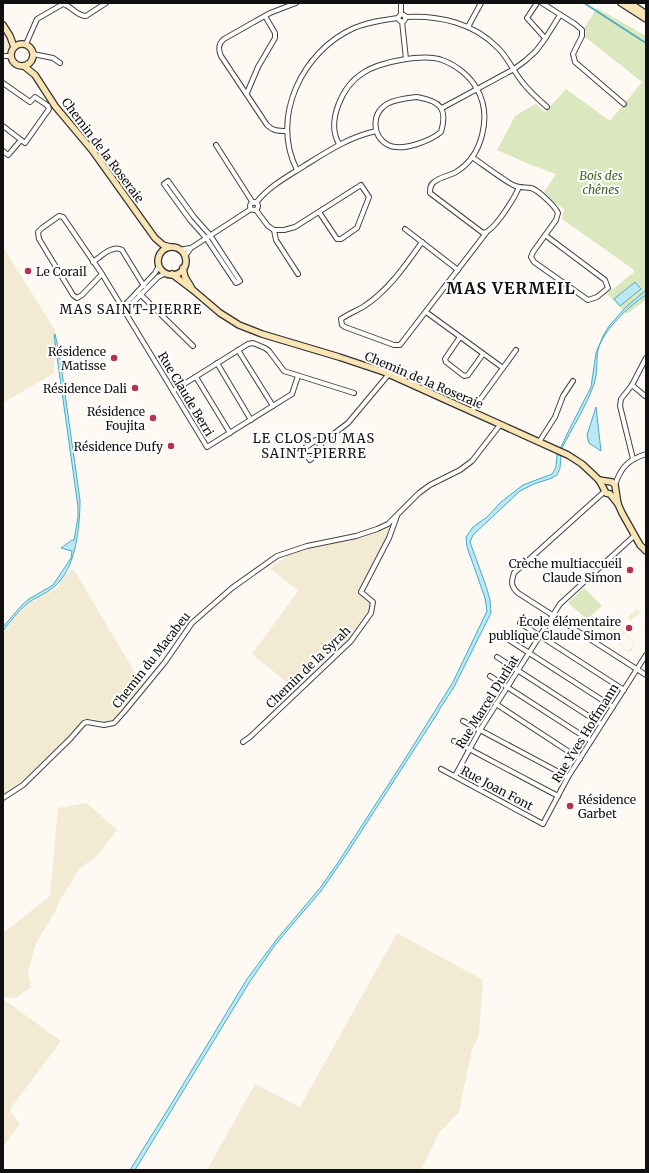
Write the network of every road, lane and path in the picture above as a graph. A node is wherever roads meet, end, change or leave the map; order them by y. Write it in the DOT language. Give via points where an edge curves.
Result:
graph roads {
  1 [pos="106,3"];
  2 [pos="296,3"];
  3 [pos="401,3"];
  4 [pos="481,3"];
  5 [pos="537,3"];
  6 [pos="542,3"];
  7 [pos="621,3"];
  8 [pos="630,3"];
  9 [pos="100,5"];
  10 [pos="401,14"];
  11 [pos="646,14"];
  12 [pos="560,15"];
  13 [pos="265,16"];
  14 [pos="406,17"];
  15 [pos="398,18"];
  16 [pos="646,19"];
  17 [pos="402,21"];
  18 [pos="3,24"];
  19 [pos="468,27"];
  20 [pos="545,38"];
  21 [pos="19,45"];
  22 [pos="3,56"];
  23 [pos="11,56"];
  24 [pos="33,57"];
  25 [pos="406,59"];
  26 [pos="60,63"];
  27 [pos="24,66"];
  28 [pos="514,69"];
  29 [pos="35,74"];
  30 [pos="3,83"];
  31 [pos="477,89"];
  32 [pos="247,93"];
  33 [pos="624,104"];
  34 [pos="547,107"];
  35 [pos="442,108"];
  36 [pos="3,126"];
  37 [pos="287,131"];
  38 [pos="376,131"];
  39 [pos="21,140"];
  40 [pos="339,144"];
  41 [pos="216,145"];
  42 [pos="3,151"];
  43 [pos="472,156"];
  44 [pos="297,170"];
  45 [pos="519,187"];
  46 [pos="254,203"];
  47 [pos="254,210"];
  48 [pos="319,212"];
  49 [pos="405,229"];
  50 [pos="274,230"];
  51 [pos="486,233"];
  52 [pos="545,235"];
  53 [pos="208,236"];
  54 [pos="155,238"];
  55 [pos="422,242"];
  56 [pos="170,247"];
  57 [pos="190,248"];
  58 [pos="180,250"];
  59 [pos="159,254"];
  60 [pos="185,256"];
  61 [pos="93,262"];
  62 [pos="159,266"];
  63 [pos="183,268"];
  64 [pos="458,270"];
  65 [pos="102,274"];
  66 [pos="169,274"];
  67 [pos="298,274"];
  68 [pos="144,286"];
  69 [pos="193,290"];
  70 [pos="139,294"];
  71 [pos="123,310"];
  72 [pos="426,312"];
  73 [pos="460,337"];
  74 [pos="193,346"];
  75 [pos="238,350"];
  76 [pos="516,350"];
  77 [pos="483,354"];
  78 [pos="646,358"];
  79 [pos="217,363"];
  80 [pos="503,368"];
  81 [pos="389,374"];
  82 [pos="196,376"];
  83 [pos="298,376"];
  84 [pos="573,381"];
  85 [pos="632,386"];
  86 [pos="173,391"];
  87 [pos="354,393"];
  88 [pos="645,396"];
  89 [pos="273,406"];
  90 [pos="471,412"];
  91 [pos="251,420"];
  92 [pos="500,425"];
  93 [pos="230,433"];
  94 [pos="539,442"];
  95 [pos="320,444"];
  96 [pos="646,454"];
  97 [pos="633,459"];
  98 [pos="599,480"];
  99 [pos="611,483"];
  100 [pos="609,491"];
  101 [pos="397,516"];
  102 [pos="635,535"];
  103 [pos="646,551"];
  104 [pos="553,616"];
  105 [pos="520,623"];
  106 [pos="540,636"];
  107 [pos="508,640"];
  108 [pos="529,653"];
  109 [pos="646,655"];
  110 [pos="497,657"];
  111 [pos="637,669"];
  112 [pos="518,670"];
  113 [pos="646,675"];
  114 [pos="490,676"];
  115 [pos="508,687"];
  116 [pos="624,690"];
  117 [pos="496,704"];
  118 [pos="613,707"];
  119 [pos="463,721"];
  120 [pos="601,724"];
  121 [pos="480,730"];
  122 [pos="454,741"];
  123 [pos="591,741"];
  124 [pos="243,742"];
  125 [pos="470,749"];
  126 [pos="580,759"];
  127 [pos="441,769"];
  128 [pos="455,776"];
  129 [pos="568,777"];
  130 [pos="558,796"];
  131 [pos="3,798"];
  132 [pos="543,824"];
  1 -- 9 [label="street"];
  2 -- 13 [label="street"];
  3 -- 10 [label="street"];
  4 -- 19 [label="street"];
  5 -- 20 [label="street" via="527,18"];
  6 -- 12 [label="street"];
  7 -- 16 [label="street"];
  8 -- 11 [label="street"];
  9 -- 21 [label="street" via="86,16 82,16 63,4 37,19"];
  10 -- 14 [label="street"];
  10 -- 15 [label="street"];
  12 -- 20 [label="street"];
  12 -- 33 [label="street" via="582,30 582,36 573,54 575,62"];
  13 -- 32 [label="street" via="275,33 275,38"];
  13 -- 32 [label="street" via="224,39 219,47 221,56"];
  14 -- 17 [label="street"];
  14 -- 19 [label="street" via="442,18"];
  15 -- 17 [label="street"];
  15 -- 37 [label="street" via="369,22 353,28 338,36 314,57 292,99"];
  17 -- 25 [label="street"];
  18 -- 21 [label="street"];
  19 -- 28 [label="street" via="499,48"];
  20 -- 28 [label="street" via="536,50"];
  21 -- 23 [label="street"];
  21 -- 24 [label="street" via="31,48"];
  22 -- 23 [label="street"];
  23 -- 27 [label="street" via="14,63"];
  24 -- 26 [label="street" via="53,58"];
  24 -- 27 [label="street"];
  24 -- 29 [label="street, Chemin de la Roseraie"];
  25 -- 31 [label="street" via="441,60 461,70"];
  25 -- 40 [label="street" via="362,73 345,90 334,116 335,138"];
  27 -- 29 [label="street, Chemin de la Roseraie"];
  28 -- 31 [label="street"];
  28 -- 34 [label="street" via="531,93"];
  29 -- 54 [label="street, Chemin de la Roseraie" via="55,106 95,155"];
  30 -- 39 [label="street" via="30,102 35,97 49,109 25,143"];
  31 -- 35 [label="street"];
  31 -- 43 [label="street" via="483,105 484,126"];
  32 -- 37 [label="street" via="271,129"];
  35 -- 38 [label="street" via="428,99 404,98 387,104 379,112 375,122"];
  35 -- 38 [label="street" via="444,118 440,132 427,141 390,146"];
  36 -- 39 [label="street"];
  37 -- 44 [label="street" via="290,152"];
  38 -- 40 [label="street" via="361,134"];
  39 -- 42 [label="street" via="9,154"];
  40 -- 44 [label="street"];
  41 -- 46 [label="street"];
  43 -- 45 [label="street"];
  43 -- 51 [label="street" via="456,172 434,181 430,193"];
  44 -- 46 [label="street" via="273,185"];
  45 -- 51 [label="street" via="516,195"];
  45 -- 52 [label="street" via="533,189 556,208 556,220"];
  46 -- 47 [label="street" via="258,206"];
  46 -- 47 [label="street" via="250,206"];
  47 -- 50 [label="street"];
  47 -- 53 [label="street"];
  48 -- 48 [label="street" via="361,185 369,197 357,228 340,239 337,239"];
  48 -- 50 [label="street" via="295,227"];
  49 -- 55 [label="street"];
  50 -- 67 [label="street" via="276,240"];
  51 -- 64 [label="street"];
  52 -- 52 [label="street" via="533,252 531,257 534,262 588,300 597,297 608,288 605,280"];
  53 -- 53 [label="street" via="236,283 240,281"];
  53 -- 53 [label="street" via="168,181 164,184 190,220"];
  53 -- 57 [label="street"];
  54 -- 56 [label="street, Chemin de la Roseraie"];
  54 -- 59 [label="street, Chemin de la Roseraie"];
  55 -- 64 [label="street"];
  55 -- 72 [label="street" via="386,288 363,307 341,319 341,323 345,327 400,345"];
  56 -- 58 [label="street"];
  56 -- 59 [label="street"];
  57 -- 58 [label="street"];
  57 -- 60 [label="street"];
  58 -- 60 [label="street"];
  59 -- 62 [label="street"];
  60 -- 63 [label="street"];
  61 -- 65 [label="street, Rue Claude Berri"];
  61 -- 65 [label="street, Rue Claude Berri" via="63,217 59,216 38,232 39,239 77,298"];
  61 -- 68 [label="street" via="114,248 119,248"];
  62 -- 66 [label="street"];
  62 -- 68 [label="street"];
  63 -- 66 [label="street"];
  63 -- 69 [label="street, Chemin de la Roseraie"];
  64 -- 72 [label="street"];
  65 -- 71 [label="street, Rue Claude Berri"];
  66 -- 69 [label="street, Chemin de la Roseraie"];
  66 -- 70 [label="street" via="158,277"];
  68 -- 70 [label="street"];
  69 -- 81 [label="street, Chemin de la Roseraie" via="239,325"];
  70 -- 71 [label="street"];
  70 -- 74 [label="street"];
  71 -- 86 [label="street, Rue Claude Berri"];
  72 -- 73 [label="street"];
  73 -- 77 [label="street"];
  73 -- 77 [label="street" via="445,359 464,376 468,375"];
  75 -- 79 [label="street"];
  75 -- 83 [label="street" via="253,343 265,348 284,371"];
  75 -- 89 [label="street"];
  76 -- 80 [label="street"];
  77 -- 80 [label="street"];
  78 -- 85 [label="street"];
  79 -- 82 [label="street"];
  79 -- 91 [label="street"];
  80 -- 90 [label="street"];
  81 -- 90 [label="street, Chemin de la Roseraie"];
  81 -- 95 [label="street" via="348,423"];
  82 -- 86 [label="street"];
  82 -- 93 [label="street"];
  83 -- 87 [label="street"];
  83 -- 89 [label="street, Rue Claude Berri" via="292,394"];
  84 -- 94 [label="street"];
  85 -- 88 [label="street"];
  85 -- 97 [label="street" via="621,399 620,406"];
  86 -- 93 [label="street, Rue Claude Berri" via="207,447"];
  89 -- 91 [label="street, Rue Claude Berri"];
  90 -- 92 [label="street, Chemin de la Roseraie"];
  91 -- 93 [label="street, Rue Claude Berri"];
  92 -- 94 [label="street, Chemin de la Roseraie"];
  92 -- 101 [label="street, Chemin du Macabeu" via="472,461 419,493"];
  94 -- 98 [label="street, Chemin de la Roseraie" via="570,456"];
  95 -- 95 [label="street" via="316,440 302,450 310,460 323,449"];
  96 -- 97 [label="street"];
  97 -- 99 [label="street"];
  98 -- 99 [label="street"];
  98 -- 100 [label="street, Chemin de la Roseraie"];
  99 -- 100 [label="street" via="605,485"];
  99 -- 100 [label="street" via="616,488"];
  100 -- 102 [label="street, Chemin de la Roseraie"];
  100 -- 104 [label="street" via="514,573 511,580 513,588"];
  101 -- 124 [label="street, Chemin de la Syrah" via="389,538 361,592 373,602 371,613 342,649"];
  101 -- 131 [label="street, Chemin du Macabeu" via="377,529 277,556 232,588 192,622 165,662 114,723 84,723 23,785"];
  102 -- 103 [label="street, Chemin de la Roseraie"];
  102 -- 104 [label="street, Rue Marcel Durliat" via="560,604"];
  104 -- 106 [label="street, Rue Marcel Durliat"];
  104 -- 111 [label="street"];
  105 -- 106 [label="street"];
  106 -- 108 [label="street, Rue Marcel Durliat"];
  106 -- 116 [label="street"];
  107 -- 108 [label="street"];
  108 -- 112 [label="street, Rue Marcel Durliat"];
  108 -- 118 [label="street"];
  109 -- 111 [label="street, Rue Yves Hoffmann"];
  110 -- 112 [label="street"];
  111 -- 113 [label="street"];
  111 -- 116 [label="street, Rue Yves Hoffmann"];
  112 -- 115 [label="street, Rue Marcel Durliat"];
  112 -- 120 [label="street"];
  114 -- 115 [label="street"];
  115 -- 117 [label="street, Rue Marcel Durliat"];
  115 -- 123 [label="street"];
  116 -- 118 [label="street, Rue Yves Hoffmann"];
  117 -- 121 [label="street, Rue Marcel Durliat"];
  117 -- 126 [label="street"];
  118 -- 120 [label="street, Rue Yves Hoffmann"];
  119 -- 121 [label="street"];
  120 -- 123 [label="street, Rue Yves Hoffmann"];
  121 -- 125 [label="street, Rue Marcel Durliat"];
  121 -- 129 [label="street"];
  122 -- 125 [label="street"];
  123 -- 126 [label="street, Rue Yves Hoffmann"];
  125 -- 128 [label="street, Rue Marcel Durliat"];
  125 -- 130 [label="street"];
  126 -- 129 [label="street, Rue Yves Hoffmann"];
  127 -- 128 [label="street, Rue Joan Font"];
  128 -- 132 [label="street, Rue Joan Font"];
  129 -- 130 [label="street, Rue Yves Hoffmann"];
  130 -- 132 [label="street, Rue Yves Hoffmann"];
}
